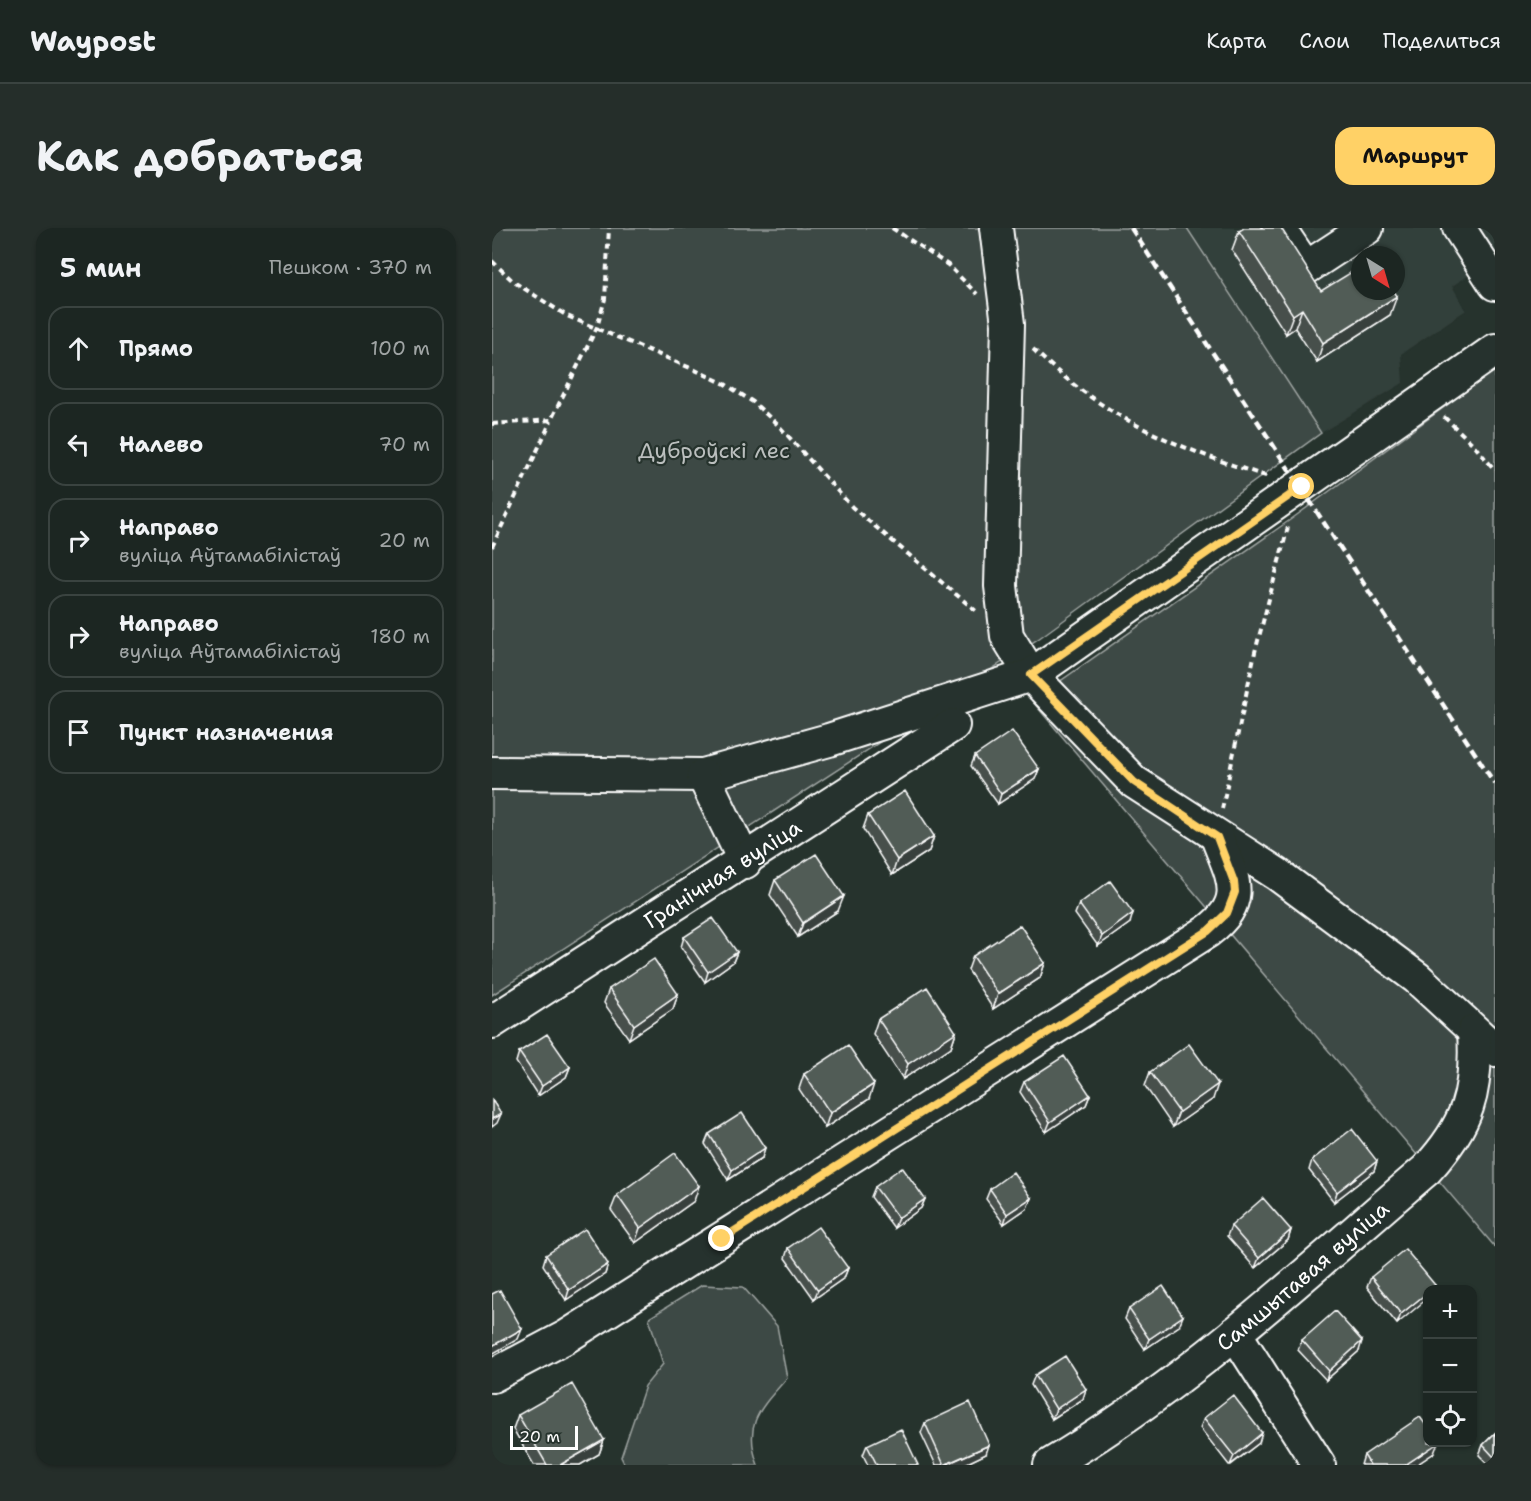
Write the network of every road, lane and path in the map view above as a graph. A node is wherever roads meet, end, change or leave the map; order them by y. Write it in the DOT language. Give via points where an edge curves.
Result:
graph roads {
  1 [pos="609,228"];
  2 [pos="892,228"];
  3 [pos="996,228"];
  4 [pos="1279,228"];
  5 [pos="1367,228"];
  6 [pos="1459,228"];
  7 [pos="492,261"];
  8 [pos="1495,284"];
  9 [pos="1008,324"];
  10 [pos="597,327"];
  11 [pos="1495,350"];
  12 [pos="1424,399"];
  13 [pos="551,420"];
  14 [pos="492,424"];
  15 [pos="1495,470"];
  16 [pos="492,547"];
  17 [pos="1007,636"];
  18 [pos="1031,675"];
  19 [pos="953,725"];
  20 [pos="492,773"];
  21 [pos="703,776"];
  22 [pos="1217,837"];
  23 [pos="744,862"];
  24 [pos="492,1022"];
  25 [pos="1485,1041"];
  26 [pos="1235,1333"];
  27 [pos="492,1376"];
  28 [pos="1050,1465"];
  29 [pos="1319,1465"];
  1 -- 10 [label="path" via="605,299"];
  2 -- 9 [label="path" via="948,265"];
  3 -- 9 [label="street"];
  4 -- 5 [label="street" via="1306,268"];
  6 -- 8 [label="street"];
  7 -- 10 [label="path" via="539,300"];
  9 -- 17 [label="street" via="1001,586"];
  10 -- 13 [label="path"];
  10 -- 17 [label="path" via="714,379 753,402 852,507"];
  11 -- 12 [label="street"];
  12 -- 15 [label="path"];
  12 -- 18 [label="street"];
  13 -- 14 [label="path"];
  13 -- 16 [label="path"];
  17 -- 18 [label="street"];
  18 -- 21 [label="street"];
  18 -- 22 [label="street" via="1134,782"];
  19 -- 23 [label="street, Гранічная вуліца"];
  20 -- 21 [label="street"];
  21 -- 23 [label="street"];
  22 -- 25 [label="street" via="1277,874 1417,978"];
  22 -- 27 [label="street" via="1235,892 1227,913 1213,927 566,1337"];
  23 -- 24 [label="street, Гранічная вуліца"];
  25 -- 26 [label="street, Самшытавая вуліца" via="1464,1119 1448,1146 1426,1170"];
  26 -- 28 [label="street, Самшытавая вуліца" via="1133,1413"];
  26 -- 29 [label="street"];
}
